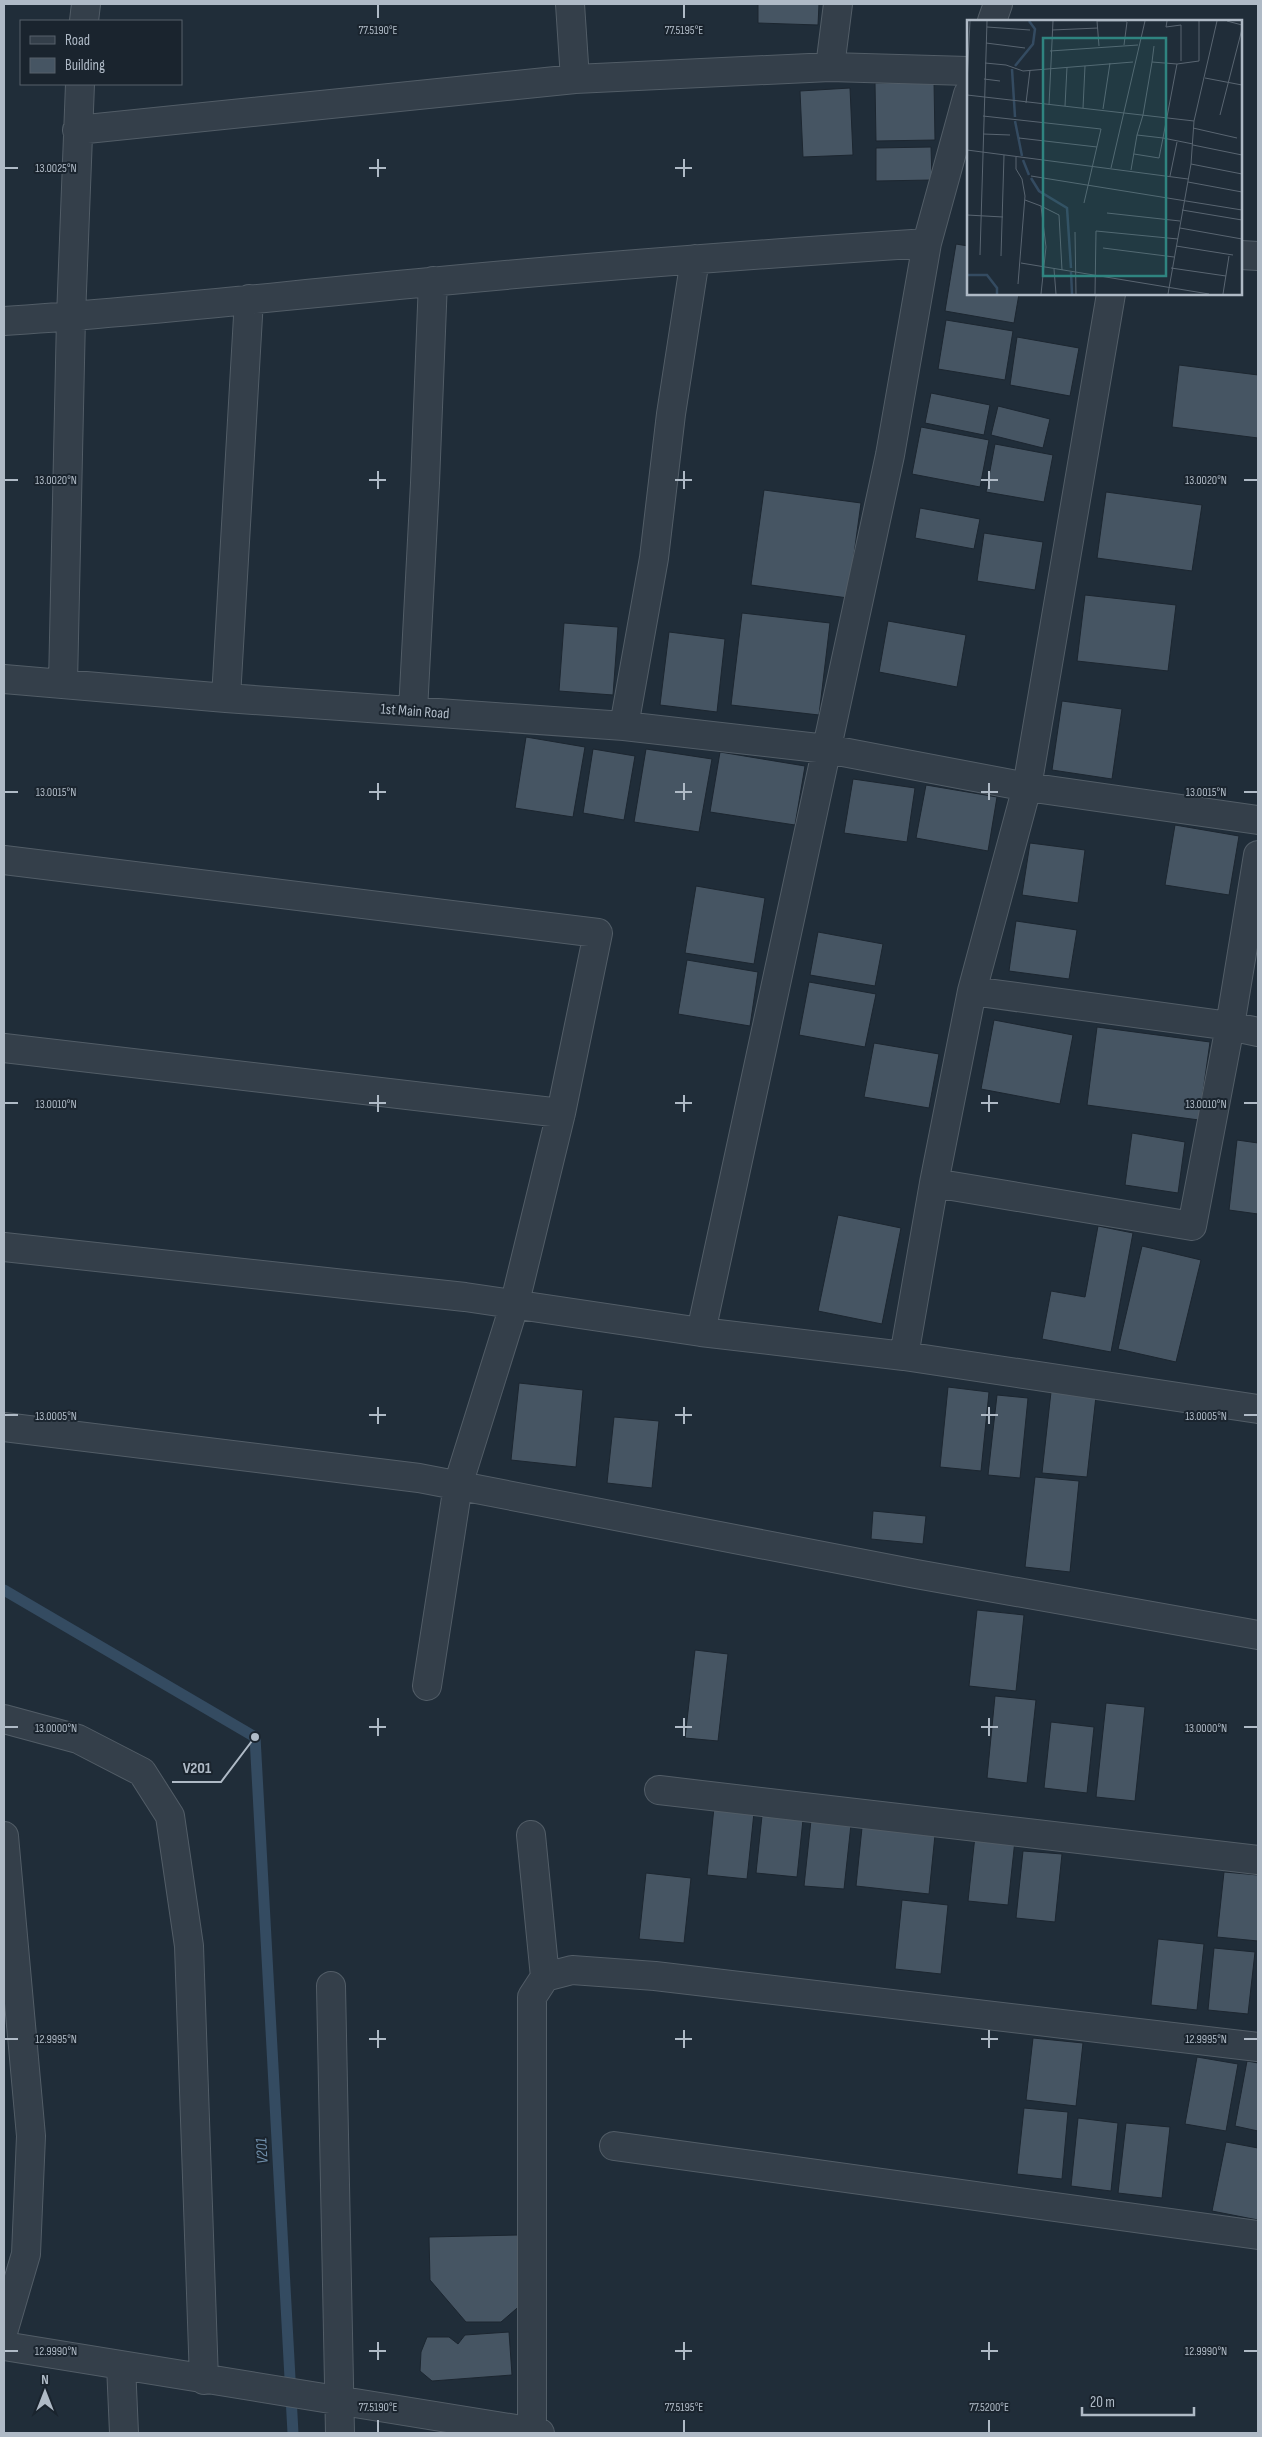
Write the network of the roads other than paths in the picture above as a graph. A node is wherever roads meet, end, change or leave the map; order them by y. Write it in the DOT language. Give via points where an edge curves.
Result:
graph roads {
  1 [pos="86,4"];
  2 [pos="570,4"];
  3 [pos="838,4"];
  4 [pos="998,4"];
  5 [pos="84,20"];
  6 [pos="992,20"];
  7 [pos="830,68"];
  8 [pos="967,71"];
  9 [pos="575,79"];
  10 [pos="80,85"];
  11 [pos="967,98"];
  12 [pos="77,130"];
  13 [pos="927,243"];
  14 [pos="1242,255"];
  15 [pos="1258,256"];
  16 [pos="694,259"];
  17 [pos="433,281"];
  18 [pos="1111,295"];
  19 [pos="249,299"];
  20 [pos="71,317"];
  21 [pos="4,321"];
  22 [pos="4,679"];
  23 [pos="63,684"];
  24 [pos="226,698"];
  25 [pos="413,711"];
  26 [pos="624,726"];
  27 [pos="827,749"];
  28 [pos="1027,787"];
  29 [pos="1258,820"];
  30 [pos="1258,854"];
  31 [pos="4,860"];
  32 [pos="972,991"];
  33 [pos="1230,1026"];
  34 [pos="1258,1032"];
  35 [pos="4,1048"];
  36 [pos="561,1114"];
  37 [pos="934,1183"];
  38 [pos="4,1247"];
  39 [pos="514,1306"];
  40 [pos="701,1332"];
  41 [pos="904,1356"];
  42 [pos="1258,1409"];
  43 [pos="4,1427"];
  44 [pos="458,1485"];
  45 [pos="1258,1635"];
  46 [pos="427,1686"];
  47 [pos="4,1720"];
  48 [pos="659,1790"];
  49 [pos="531,1835"];
  50 [pos="4,1836"];
  51 [pos="1258,1860"];
  52 [pos="545,1977"];
  53 [pos="331,1986"];
  54 [pos="1258,2047"];
  55 [pos="614,2146"];
  56 [pos="1258,2236"];
  57 [pos="4,2329"];
  58 [pos="4,2346"];
  59 [pos="121,2365"];
  60 [pos="204,2380"];
  61 [pos="339,2401"];
  62 [pos="124,2433"];
  63 [pos="340,2433"];
  64 [pos="535,2433"];
  1 -- 5 [label="street"];
  2 -- 9 [label="street"];
  3 -- 7 [label="street"];
  4 -- 6 [label="street"];
  7 -- 8 [label="street"];
  7 -- 9 [label="street"];
  9 -- 12 [label="street"];
  10 -- 12 [label="street"];
  11 -- 13 [label="street"];
  12 -- 20 [label="street"];
  13 -- 16 [label="street"];
  13 -- 27 [label="street" via="890,455"];
  14 -- 15 [label="street"];
  16 -- 17 [label="street"];
  16 -- 26 [label="street" via="654,558"];
  17 -- 19 [label="street"];
  17 -- 25 [label="street"];
  18 -- 28 [label="street"];
  19 -- 20 [label="street"];
  19 -- 24 [label="street"];
  20 -- 21 [label="street"];
  20 -- 23 [label="street"];
  22 -- 23 [label="street, 1st Main Road"];
  23 -- 24 [label="street, 1st Main Road"];
  24 -- 25 [label="street, 1st Main Road"];
  25 -- 26 [label="street, 1st Main Road"];
  26 -- 27 [label="street, 1st Main Road"];
  27 -- 28 [label="street, 1st Main Road"];
  27 -- 40 [label="street"];
  28 -- 29 [label="street, 1st Main Road"];
  28 -- 32 [label="street"];
  30 -- 33 [label="street"];
  31 -- 36 [label="street" via="598,933"];
  32 -- 33 [label="street"];
  32 -- 37 [label="street"];
  33 -- 34 [label="street"];
  33 -- 37 [label="street" via="1192,1226"];
  35 -- 36 [label="street"];
  36 -- 39 [label="street"];
  37 -- 41 [label="street"];
  38 -- 39 [label="street"];
  39 -- 40 [label="street"];
  39 -- 44 [label="street"];
  40 -- 41 [label="street"];
  41 -- 42 [label="street"];
  43 -- 44 [label="street"];
  44 -- 45 [label="street" via="916,1574"];
  44 -- 46 [label="street"];
  47 -- 60 [label="street" via="78,1739 142,1772 170,1816 189,1946"];
  48 -- 51 [label="street"];
  49 -- 52 [label="street"];
  50 -- 57 [label="street" via="31,2136 26,2254"];
  52 -- 54 [label="street" via="572,1970 655,1976"];
  52 -- 64 [label="street" via="532,1997"];
  53 -- 61 [label="street"];
  55 -- 56 [label="street"];
  58 -- 59 [label="street"];
  59 -- 60 [label="street"];
  59 -- 62 [label="street"];
  60 -- 61 [label="street"];
  61 -- 63 [label="street"];
  61 -- 64 [label="street"];
}
